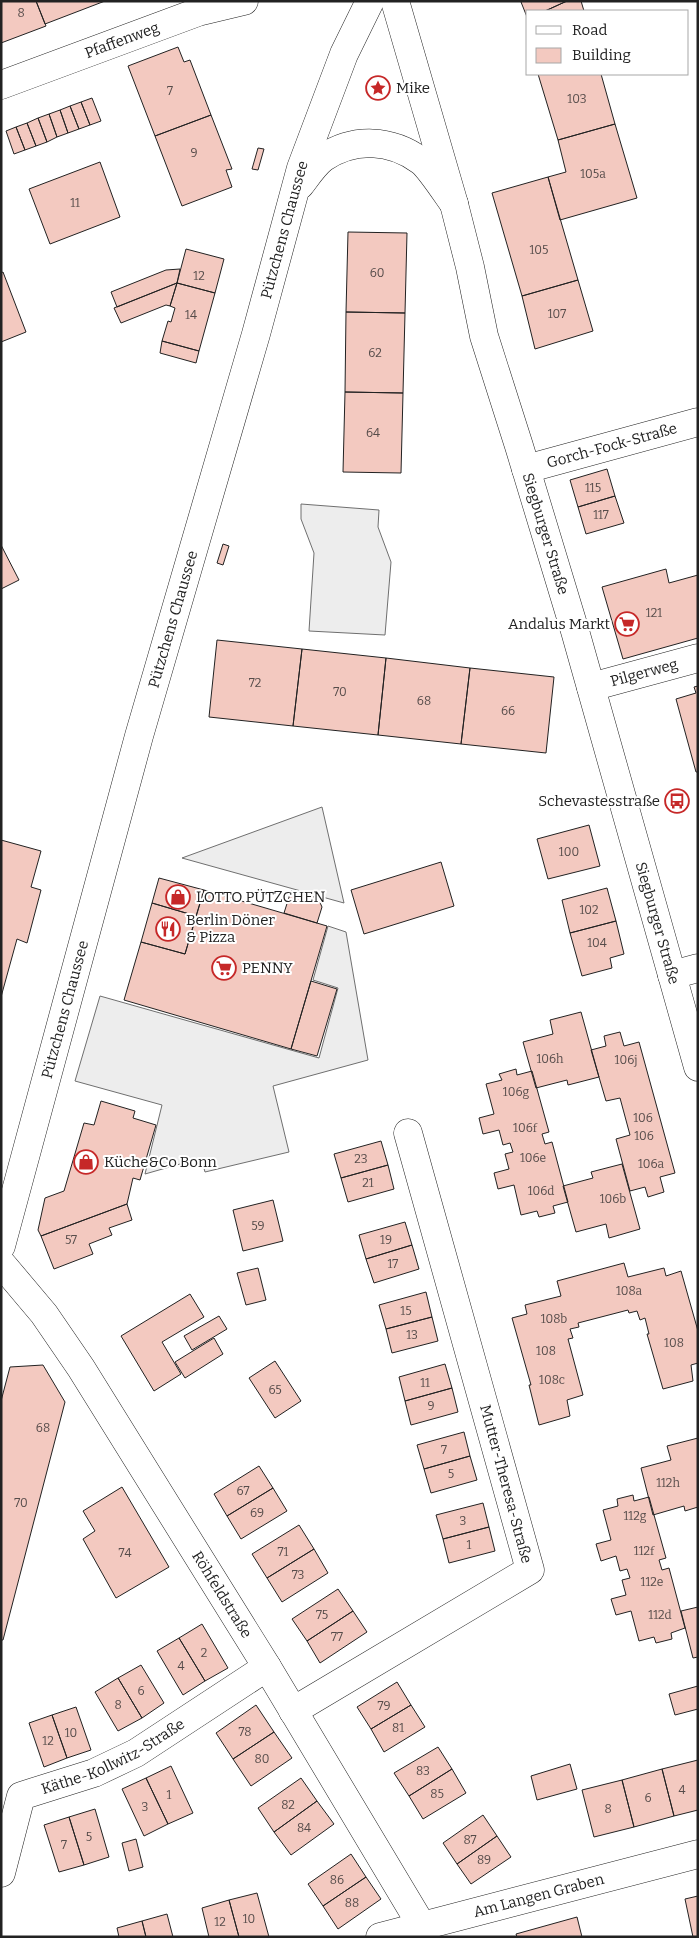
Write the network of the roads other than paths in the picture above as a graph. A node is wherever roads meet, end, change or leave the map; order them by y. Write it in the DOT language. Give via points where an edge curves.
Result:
graph roads {
  1 [pos="244,1"];
  2 [pos="370,1"];
  3 [pos="395,1"];
  4 [pos="1,86"];
  5 [pos="296,190"];
  6 [pos="454,204"];
  7 [pos="698,422"];
  8 [pos="526,469"];
  9 [pos="698,658"];
  10 [pos="591,687"];
  11 [pos="698,968"];
  12 [pos="672,975"];
  13 [pos="698,1067"];
  14 [pos="408,1133"];
  15 [pos="1,1246"];
  16 [pos="1,1263"];
  17 [pos="267,1667"];
  18 [pos="293,1711"];
  19 [pos="698,1854"];
  20 [pos="1,1873"];
  21 [pos="424,1931"];
  22 [pos="380,1937"];
  1 -- 4 [label="street, Pfaffenweg" via="198,12"];
  2 -- 5 [label="street, Pützchens Chaussee" via="344,54 301,168"];
  3 -- 6 [label="street, Siegburger Straße"];
  5 -- 6 [label="street" via="322,159 345,146 387,144 422,161"];
  5 -- 15 [label="street, Pützchens Chaussee" via="138,736"];
  6 -- 8 [label="street, Siegburger Straße" via="484,336"];
  7 -- 8 [label="street, Gorch-Fock-Straße"];
  8 -- 10 [label="street, Siegburger Straße"];
  9 -- 10 [label="street, Pilgerweg"];
  10 -- 12 [label="street, Siegburger Straße"];
  11 -- 12 [label="street"];
  12 -- 13 [label="street, Siegburger Straße"];
  14 -- 18 [label="street, Mutter-Theresa-Straße" via="530,1570"];
  16 -- 17 [label="street, Röhfeldstraße" via="44,1314 81,1368"];
  17 -- 18 [label="street, Röhfeldstraße"];
  17 -- 20 [label="street, Käthe-Kollwitz-Straße" via="136,1753 94,1773 22,1796"];
  18 -- 21 [label="street, Röhfeldstraße"];
  19 -- 21 [label="street, Am Langen Graben"];
  21 -- 22 [label="street, Am Langen Graben"];
}
